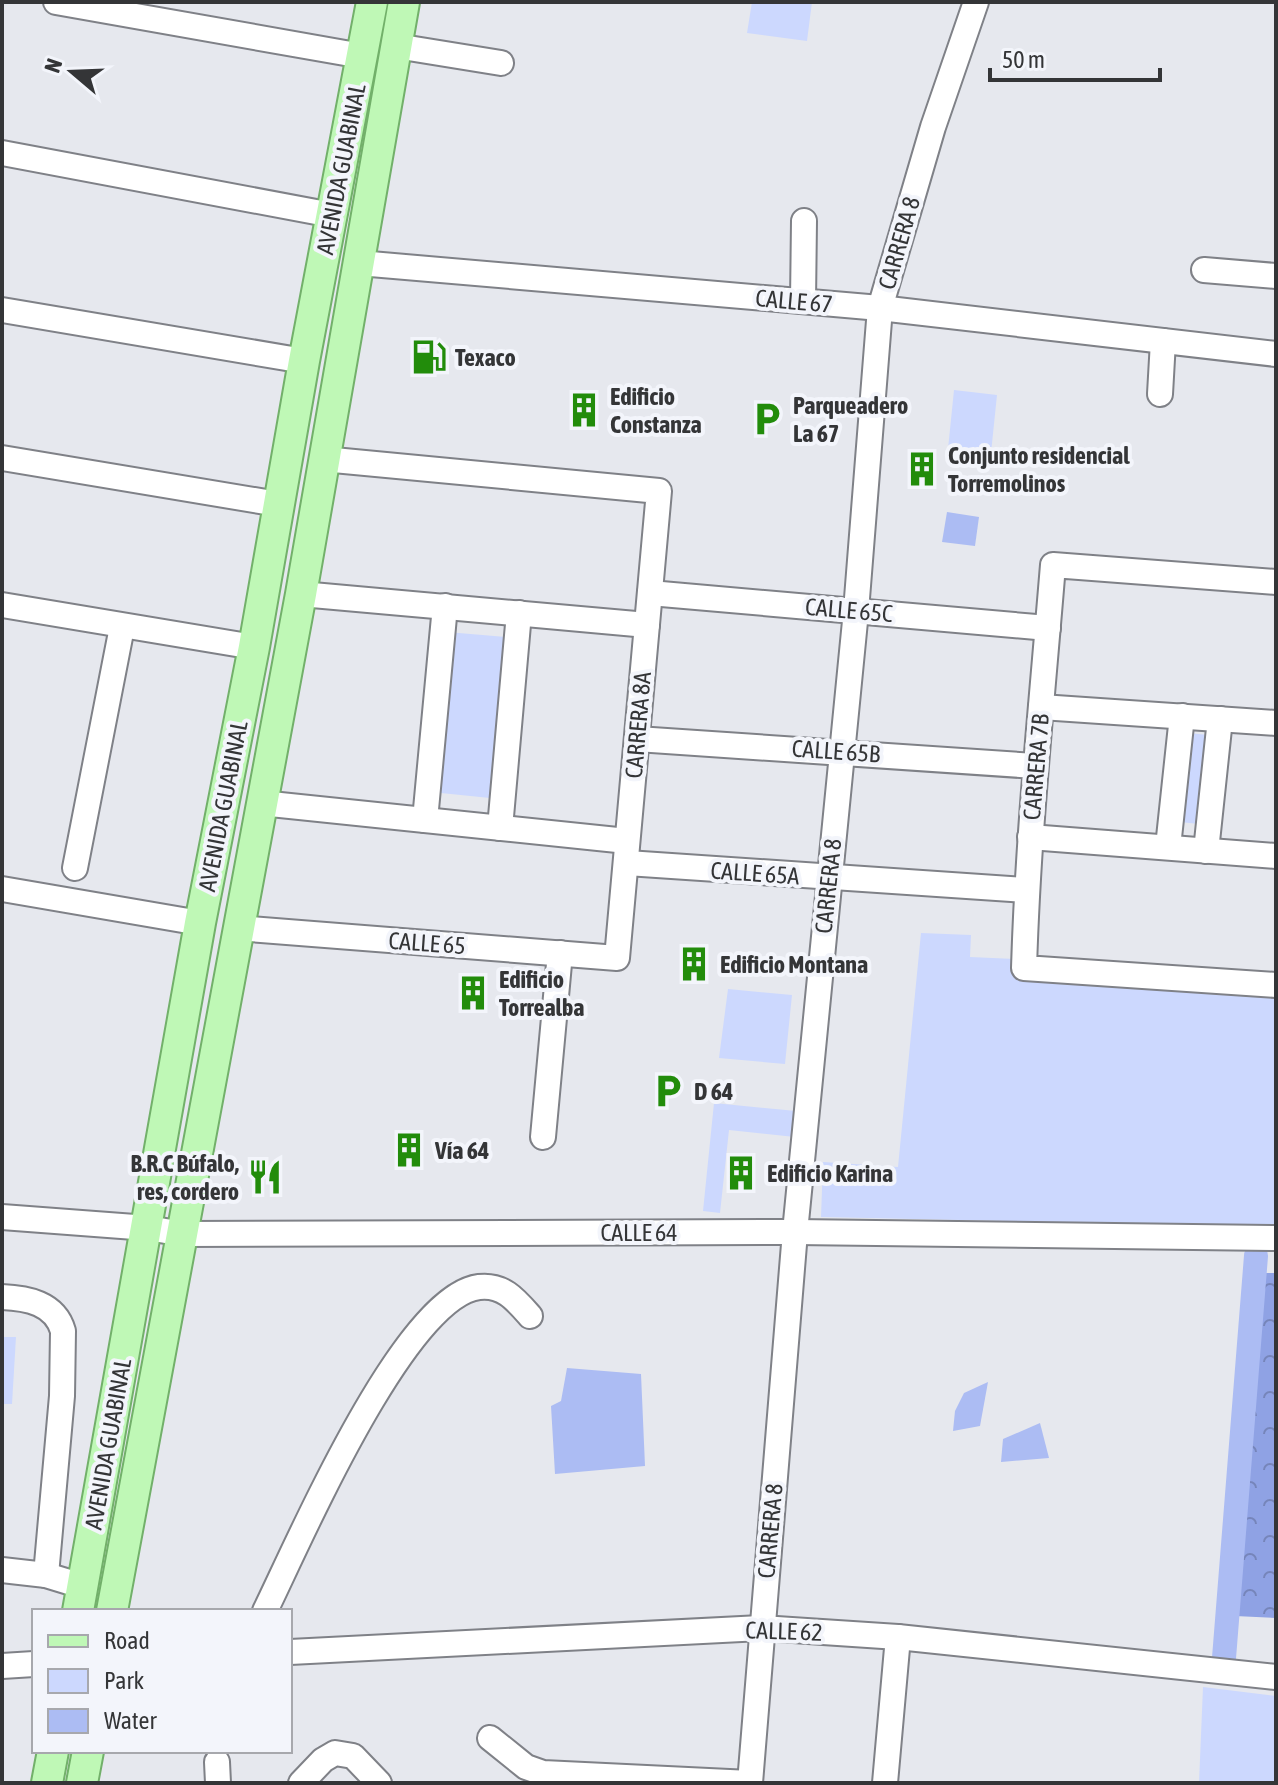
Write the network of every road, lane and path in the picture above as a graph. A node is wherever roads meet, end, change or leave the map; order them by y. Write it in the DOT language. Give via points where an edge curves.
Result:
graph roads {
  1 [pos="56,2"];
  2 [pos="372,2"];
  3 [pos="404,2"];
  4 [pos="976,2"];
  5 [pos="396,46"];
  6 [pos="362,56"];
  7 [pos="501,63"];
  8 [pos="2,153"];
  9 [pos="332,215"];
  10 [pos="804,221"];
  11 [pos="359,263"];
  12 [pos="1204,270"];
  13 [pos="1276,276"];
  14 [pos="803,301"];
  15 [pos="880,308"];
  16 [pos="2,310"];
  17 [pos="1163,341"];
  18 [pos="1276,354"];
  19 [pos="304,361"];
  20 [pos="1160,394"];
  21 [pos="2,458"];
  22 [pos="323,459"];
  23 [pos="278,504"];
  24 [pos="1276,582"];
  25 [pos="650,593"];
  26 [pos="301,594"];
  27 [pos="2,605"];
  28 [pos="445,606"];
  29 [pos="856,611"];
  30 [pos="519,613"];
  31 [pos="647,625"];
  32 [pos="122,627"];
  33 [pos="1048,628"];
  34 [pos="254,647"];
  35 [pos="1041,707"];
  36 [pos="1182,716"];
  37 [pos="1220,719"];
  38 [pos="1276,723"];
  39 [pos="637,739"];
  40 [pos="842,751"];
  41 [pos="1035,766"];
  42 [pos="261,803"];
  43 [pos="425,820"];
  44 [pos="500,828"];
  45 [pos="1030,837"];
  46 [pos="1168,847"];
  47 [pos="1206,851"];
  48 [pos="627,852"];
  49 [pos="1276,856"];
  50 [pos="75,868"];
  51 [pos="829,878"];
  52 [pos="2,889"];
  53 [pos="1026,890"];
  54 [pos="200,923"];
  55 [pos="237,928"];
  56 [pos="560,953"];
  57 [pos="617,958"];
  58 [pos="1276,985"];
  59 [pos="543,1137"];
  60 [pos="2,1217"];
  61 [pos="148,1228"];
  62 [pos="795,1232"];
  63 [pos="183,1234"];
  64 [pos="1276,1238"];
  65 [pos="2,1297"];
  66 [pos="530,1316"];
  67 [pos="2,1570"];
  68 [pos="46,1575"];
  69 [pos="80,1599"];
  70 [pos="112,1609"];
  71 [pos="266,1609"];
  72 [pos="761,1628"];
  73 [pos="898,1637"];
  74 [pos="292,1652"];
  75 [pos="32,1664"];
  76 [pos="2,1666"];
  77 [pos="1276,1677"];
  78 [pos="490,1738"];
  79 [pos="53,1753"];
  80 [pos="88,1753"];
  81 [pos="638,1781"];
  82 [pos="47,1783"];
  83 [pos="82,1783"];
  84 [pos="301,1783"];
  85 [pos="379,1783"];
  86 [pos="750,1783"];
  87 [pos="885,1783"];
  1 -- 6 [label="street"];
  2 -- 6 [label="main road, AVENIDA GUABINAL"];
  3 -- 5 [label="main road, AVENIDA GUABINAL"];
  4 -- 15 [label="street, CARRERA 8"];
  5 -- 7 [label="street"];
  5 -- 11 [label="main road, AVENIDA GUABINAL"];
  6 -- 9 [label="main road, AVENIDA GUABINAL"];
  8 -- 9 [label="street"];
  9 -- 19 [label="main road, AVENIDA GUABINAL"];
  10 -- 14 [label="street"];
  11 -- 14 [label="street, CALLE 67"];
  11 -- 22 [label="main road, AVENIDA GUABINAL"];
  12 -- 13 [label="street"];
  14 -- 15 [label="street, CALLE 67"];
  15 -- 17 [label="street, CALLE 67"];
  15 -- 29 [label="street, CARRERA 8"];
  16 -- 19 [label="street"];
  17 -- 18 [label="street, CALLE 67"];
  17 -- 20 [label="street"];
  19 -- 23 [label="main road, AVENIDA GUABINAL"];
  21 -- 23 [label="street"];
  22 -- 25 [label="street, CARRERA 8A" via="659,491"];
  22 -- 26 [label="main road, AVENIDA GUABINAL"];
  23 -- 34 [label="main road, AVENIDA GUABINAL"];
  24 -- 33 [label="street, CARRERA 7B" via="1053,565"];
  25 -- 29 [label="street, CALLE 65C"];
  25 -- 31 [label="street, CARRERA 8A"];
  26 -- 28 [label="street"];
  26 -- 42 [label="main road, AVENIDA GUABINAL"];
  27 -- 32 [label="street"];
  28 -- 30 [label="street"];
  28 -- 43 [label="street"];
  29 -- 33 [label="street, CALLE 65C"];
  29 -- 40 [label="street, CARRERA 8"];
  30 -- 31 [label="street"];
  30 -- 44 [label="street"];
  31 -- 39 [label="street, CARRERA 8A"];
  32 -- 34 [label="street"];
  32 -- 50 [label="street"];
  33 -- 35 [label="street, CARRERA 7B"];
  34 -- 54 [label="main road, AVENIDA GUABINAL"];
  35 -- 36 [label="street"];
  35 -- 41 [label="street, CARRERA 7B"];
  36 -- 37 [label="street"];
  36 -- 46 [label="street"];
  37 -- 38 [label="street"];
  37 -- 47 [label="street"];
  39 -- 40 [label="street, CALLE 65B"];
  39 -- 48 [label="street, CARRERA 8A"];
  40 -- 41 [label="street, CALLE 65B"];
  40 -- 51 [label="street, CARRERA 8"];
  41 -- 45 [label="street, CARRERA 7B"];
  42 -- 43 [label="street, CALLE 65A"];
  42 -- 55 [label="main road, AVENIDA GUABINAL"];
  43 -- 44 [label="street, CALLE 65A"];
  44 -- 48 [label="street, CALLE 65A"];
  45 -- 46 [label="street"];
  45 -- 53 [label="street, CARRERA 7B"];
  46 -- 47 [label="street"];
  47 -- 49 [label="street"];
  48 -- 51 [label="street, CALLE 65A"];
  48 -- 57 [label="street, CARRERA 8A"];
  51 -- 53 [label="street, CALLE 65A"];
  51 -- 62 [label="street, CARRERA 8"];
  52 -- 54 [label="street"];
  53 -- 58 [label="street, CARRERA 7B" via="1024,968"];
  54 -- 61 [label="main road, AVENIDA GUABINAL"];
  55 -- 56 [label="street, CALLE 65"];
  55 -- 63 [label="main road, AVENIDA GUABINAL"];
  56 -- 57 [label="street, CALLE 65"];
  56 -- 59 [label="street"];
  60 -- 61 [label="street, CALLE 64"];
  61 -- 63 [label="street, CALLE 64"];
  61 -- 69 [label="main road, AVENIDA GUABINAL"];
  62 -- 63 [label="street, CALLE 64"];
  62 -- 64 [label="street, CALLE 64"];
  62 -- 72 [label="street, CARRERA 8"];
  63 -- 70 [label="main road, AVENIDA GUABINAL"];
  65 -- 68 [label="street" via="28,1298 45,1307 63,1331"];
  66 -- 71 [label="street" via="508,1292 479,1287 447,1301 406,1346 357,1426"];
  67 -- 68 [label="street"];
  68 -- 69 [label="street"];
  72 -- 73 [label="street, CALLE 62"];
  72 -- 74 [label="street, CALLE 62"];
  72 -- 86 [label="street, CARRERA 8"];
  73 -- 77 [label="street, CALLE 62"];
  73 -- 87 [label="street"];
  75 -- 76 [label="street"];
  78 -- 81 [label="street" via="526,1767 543,1773"];
  79 -- 82 [label="main road"];
  80 -- 83 [label="main road"];
  81 -- 86 [label="street"];
  84 -- 85 [label="street" via="335,1753 353,1756"];
}
